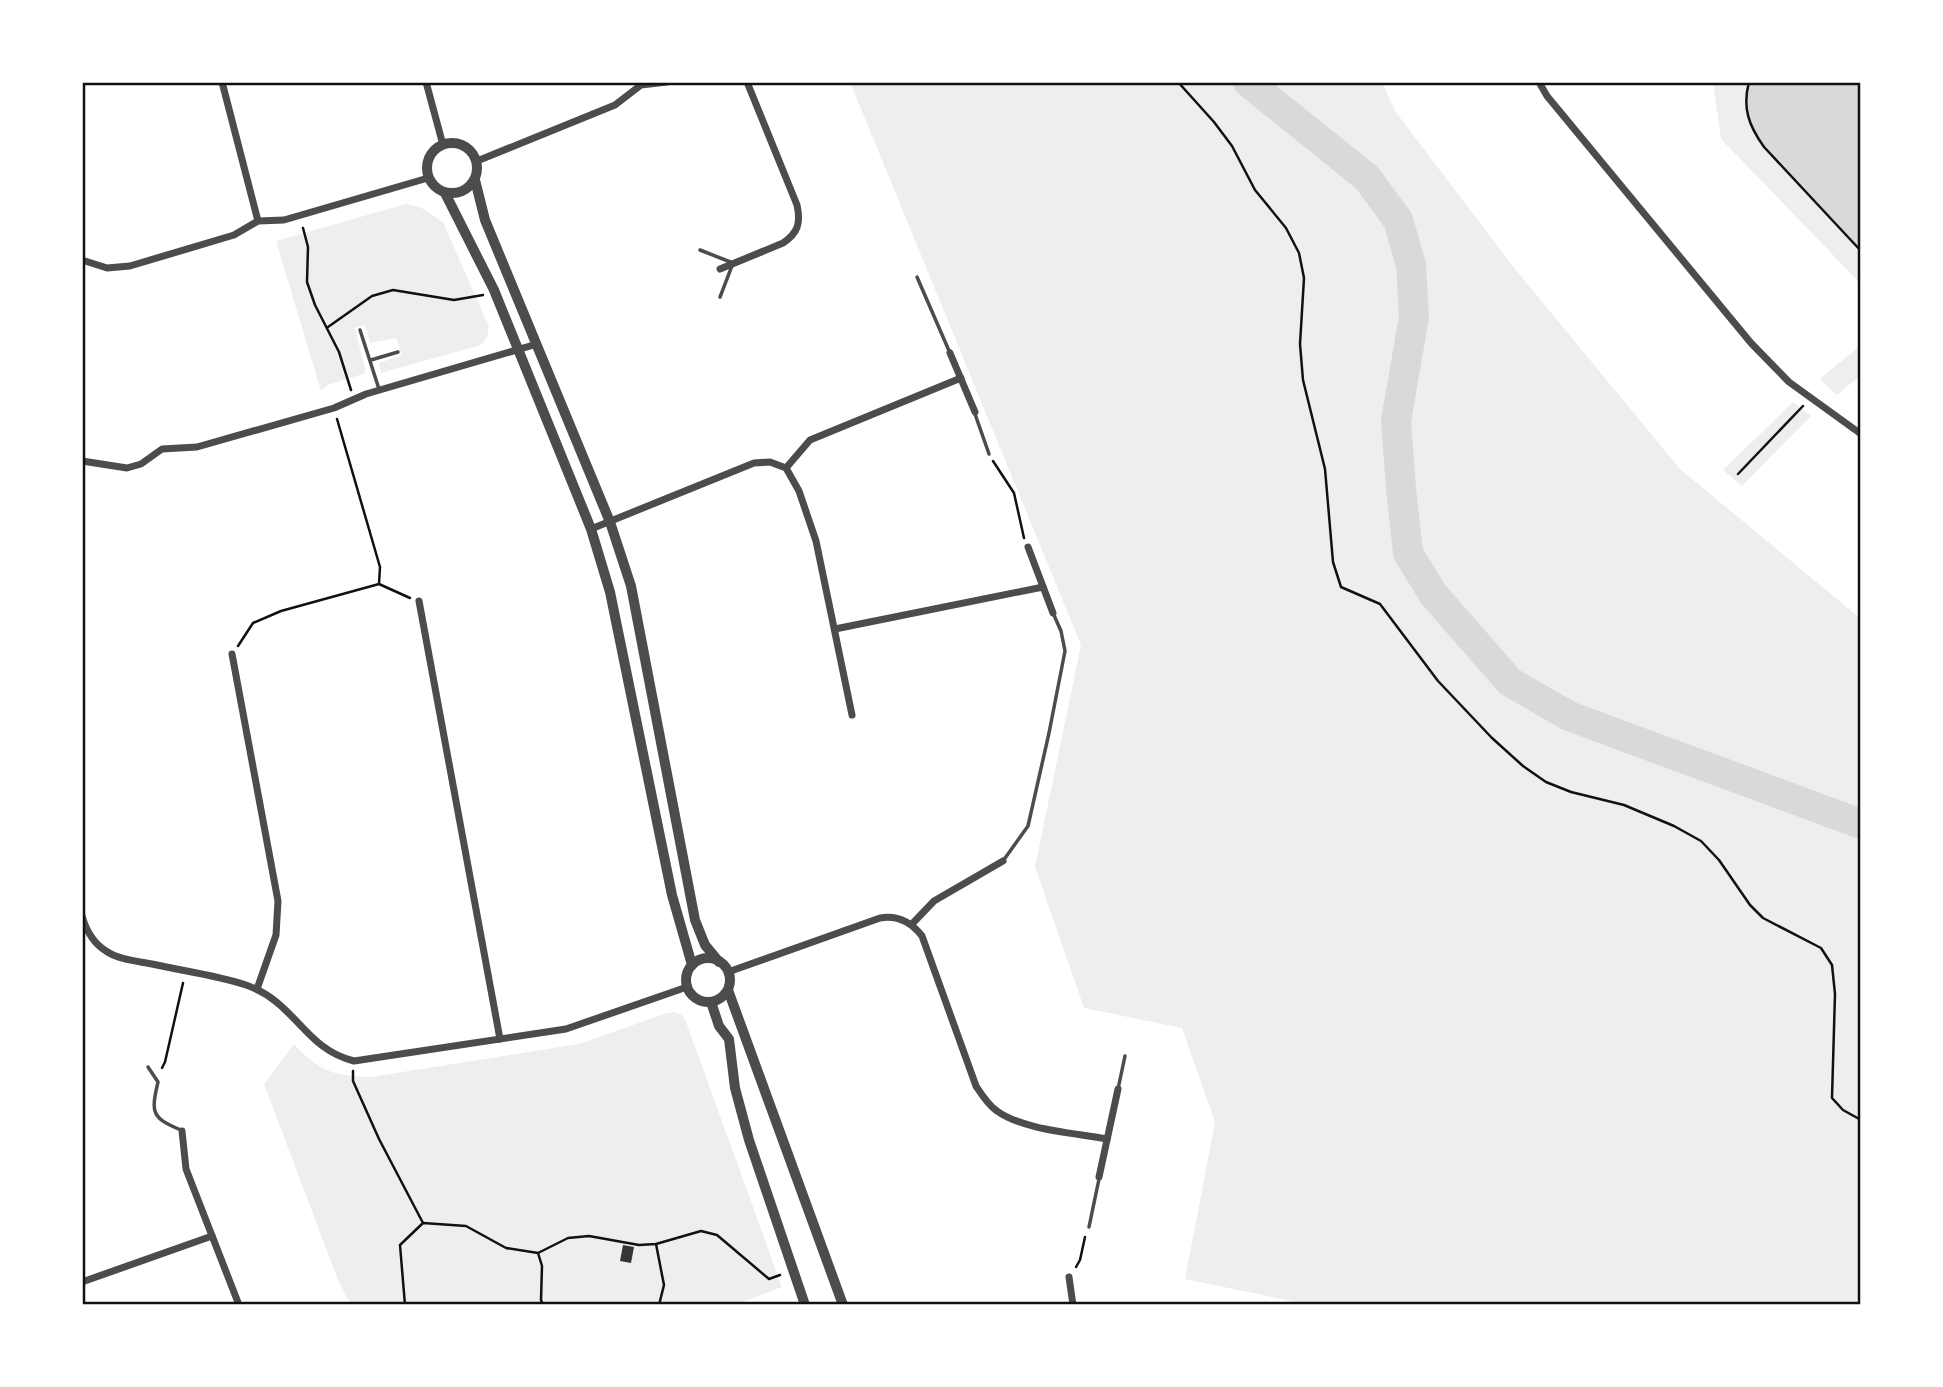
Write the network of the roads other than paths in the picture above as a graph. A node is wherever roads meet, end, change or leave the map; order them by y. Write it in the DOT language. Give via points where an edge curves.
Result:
graph roads {
  1 [pos="222,82"];
  2 [pos="426,82"];
  3 [pos="667,82"];
  4 [pos="747,82"];
  5 [pos="1539,82"];
  6 [pos="641,84"];
  7 [pos="443,145"];
  8 [pos="477,161"];
  9 [pos="428,178"];
  10 [pos="475,180"];
  11 [pos="445,193"];
  12 [pos="258,221"];
  13 [pos="701,250"];
  14 [pos="82,260"];
  15 [pos="733,264"];
  16 [pos="720,269"];
  17 [pos="917,277"];
  18 [pos="720,297"];
  19 [pos="360,330"];
  20 [pos="537,344"];
  21 [pos="518,350"];
  22 [pos="398,352"];
  23 [pos="950,353"];
  24 [pos="371,360"];
  25 [pos="961,379"];
  26 [pos="380,391"];
  27 [pos="975,412"];
  28 [pos="1861,434"];
  29 [pos="989,454"];
  30 [pos="82,461"];
  31 [pos="786,468"];
  32 [pos="610,522"];
  33 [pos="591,529"];
  34 [pos="1028,547"];
  35 [pos="1043,587"];
  36 [pos="419,601"];
  37 [pos="1054,613"];
  38 [pos="835,629"];
  39 [pos="232,654"];
  40 [pos="852,715"];
  41 [pos="1003,861"];
  42 [pos="82,916"];
  43 [pos="912,924"];
  44 [pos="719,962"];
  45 [pos="692,965"];
  46 [pos="728,972"];
  47 [pos="687,987"];
  48 [pos="257,989"];
  49 [pos="728,990"];
  50 [pos="711,1002"];
  51 [pos="500,1039"];
  52 [pos="1125,1056"];
  53 [pos="148,1067"];
  54 [pos="1118,1089"];
  55 [pos="182,1130"];
  56 [pos="1107,1139"];
  57 [pos="1100,1177"];
  58 [pos="1088,1227"];
  59 [pos="212,1236"];
  60 [pos="1069,1277"];
  61 [pos="82,1282"];
  62 [pos="239,1305"];
  63 [pos="805,1305"];
  64 [pos="843,1305"];
  65 [pos="1073,1305"];
  1 -- 12 [label="street"];
  2 -- 7 [label="street"];
  3 -- 6 [label="street"];
  4 -- 15 [label="street" via="797,205 799,224 783,243"];
  5 -- 28 [label="street" via="1751,343 1789,382"];
  6 -- 8 [label="street" via="615,105"];
  7 -- 8 [label="street" via="458,143"];
  7 -- 9 [label="street" via="429,157"];
  8 -- 10 [label="street"];
  9 -- 11 [label="street"];
  9 -- 12 [label="street" via="285,220"];
  10 -- 11 [label="street" via="462,192"];
  10 -- 20 [label="street" via="485,219"];
  11 -- 21 [label="street" via="494,290"];
  12 -- 14 [label="street" via="234,235 130,266 107,268"];
  13 -- 15 [label="lane"];
  15 -- 16 [label="street"];
  15 -- 18 [label="lane"];
  17 -- 23 [label="lane"];
  19 -- 24 [label="lane"];
  20 -- 21 [label="street"];
  20 -- 32 [label="street"];
  21 -- 26 [label="street"];
  21 -- 33 [label="street"];
  22 -- 24 [label="lane"];
  23 -- 25 [label="street"];
  24 -- 26 [label="lane"];
  25 -- 27 [label="street"];
  25 -- 31 [label="street" via="810,440"];
  26 -- 30 [label="street" via="197,447 162,449 127,468"];
  27 -- 29 [label="lane"];
  31 -- 32 [label="street" via="770,462 754,464"];
  31 -- 38 [label="street" via="812,526"];
  32 -- 33 [label="street"];
  32 -- 44 [label="street" via="631,586 695,920 705,946"];
  33 -- 45 [label="street" via="610,592 672,895"];
  34 -- 35 [label="street"];
  35 -- 37 [label="street"];
  35 -- 38 [label="street"];
  36 -- 51 [label="street"];
  37 -- 41 [label="lane" via="1065,651 1049,733 1028,826"];
  38 -- 40 [label="street"];
  39 -- 48 [label="street" via="278,901 276,934"];
  41 -- 43 [label="street" via="934,901"];
  42 -- 48 [label="street" via="95,941 115,956"];
  43 -- 46 [label="street" via="880,918"];
  43 -- 56 [label="street" via="922,936 976,1086 990,1105 1023,1123"];
  44 -- 45 [label="street" via="704,959"];
  44 -- 46 [label="street"];
  45 -- 47 [label="street"];
  46 -- 49 [label="street"];
  47 -- 50 [label="street" via="694,997"];
  47 -- 51 [label="street" via="572,1027"];
  48 -- 51 [label="street" via="285,1007 326,1050 354,1061"];
  49 -- 50 [label="street"];
  49 -- 64 [label="street"];
  50 -- 63 [label="street" via="729,1039 734,1088"];
  52 -- 54 [label="lane"];
  53 -- 55 [label="lane" via="158,1082 153,1104 157,1116"];
  54 -- 56 [label="street"];
  55 -- 59 [label="street" via="186,1169"];
  56 -- 57 [label="street"];
  57 -- 58 [label="lane"];
  59 -- 61 [label="street"];
  59 -- 62 [label="street"];
  60 -- 65 [label="street"];
}
